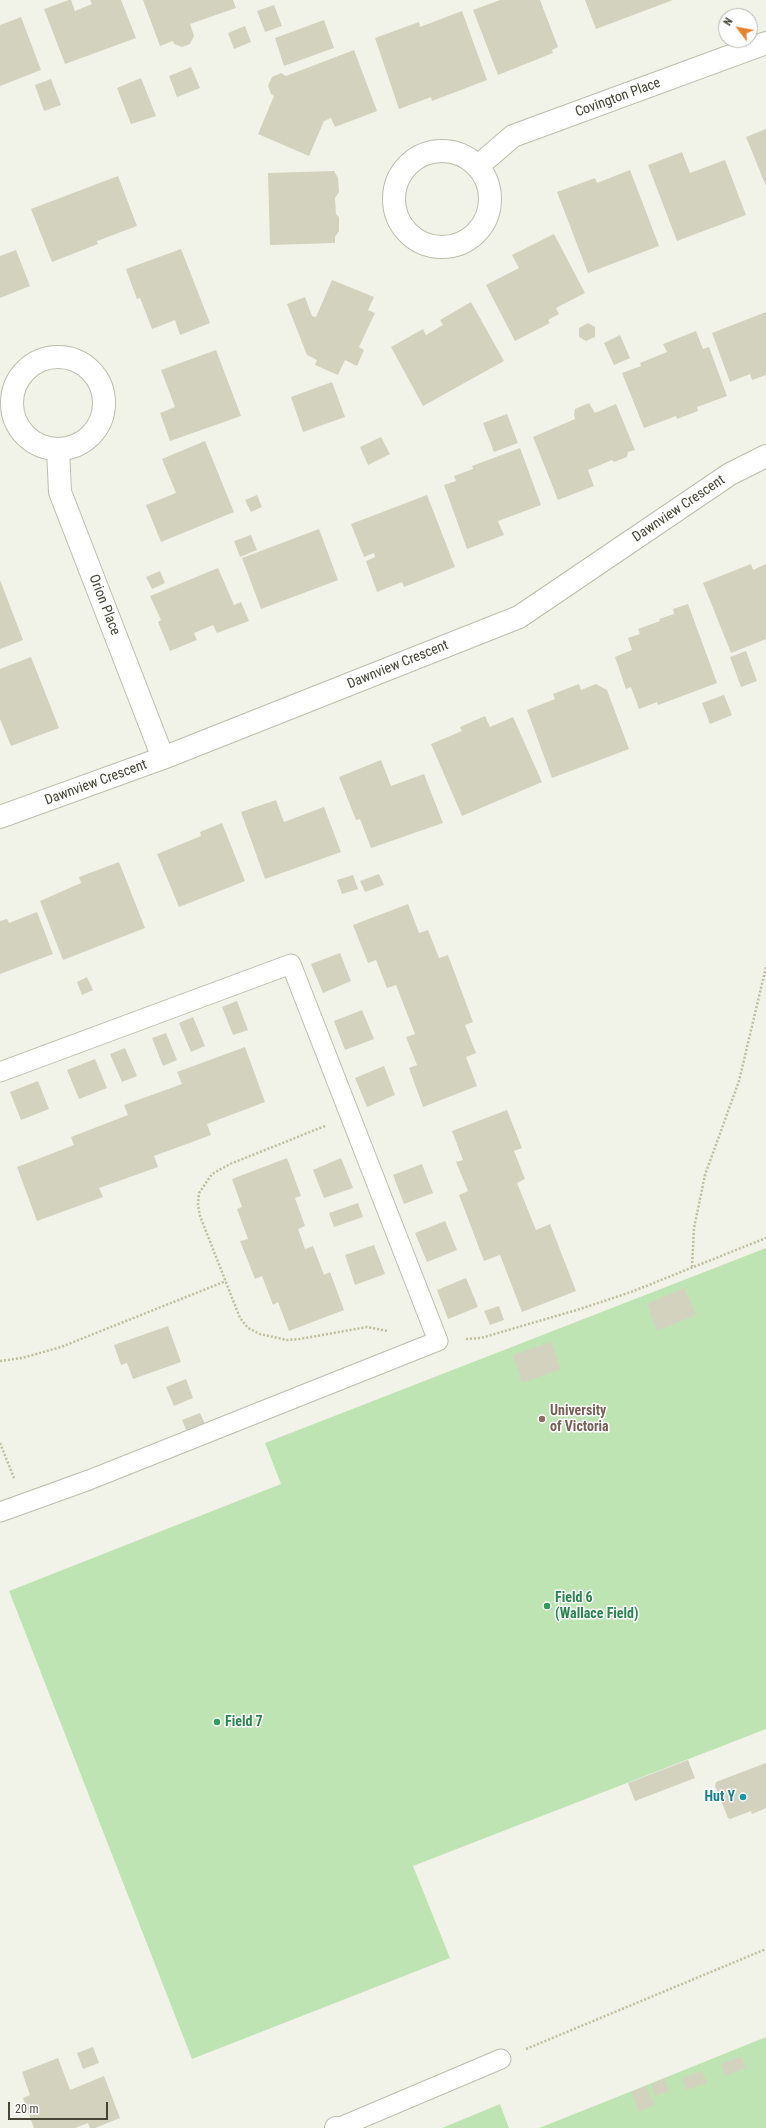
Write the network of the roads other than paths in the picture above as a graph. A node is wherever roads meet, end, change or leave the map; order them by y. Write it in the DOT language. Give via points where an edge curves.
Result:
graph roads {
  1 [pos="766,43"];
  2 [pos="478,166"];
  3 [pos="58,449"];
  4 [pos="766,456"];
  5 [pos="163,758"];
  6 [pos="0,818"];
  7 [pos="0,1072"];
  8 [pos="0,1512"];
  9 [pos="501,2059"];
  10 [pos="337,2128"];
  1 -- 2 [label="street, Covington Place" via="513,136"];
  2 -- 2 [label="street" via="466,157 452,152 437,151 423,154 410,163 400,175 395,188 394,204 398,218 406,231 419,241 435,246 452,246 467,239 480,228 488,213 490,196 487,181"];
  3 -- 3 [label="street" via="74,446 88,438 98,426 103,410 103,395 98,380 87,368 74,360 59,357 45,359 32,365 18,382 12,402 21,430 31,440"];
  3 -- 5 [label="street, Orion Place" via="60,492"];
  4 -- 5 [label="street, Dawnview Crescent" via="730,474 519,617"];
  5 -- 6 [label="street, Dawnview Crescent"];
  7 -- 8 [label="lane" via="291,964 438,1341 89,1480"];
  9 -- 10 [label="lane"];
}
